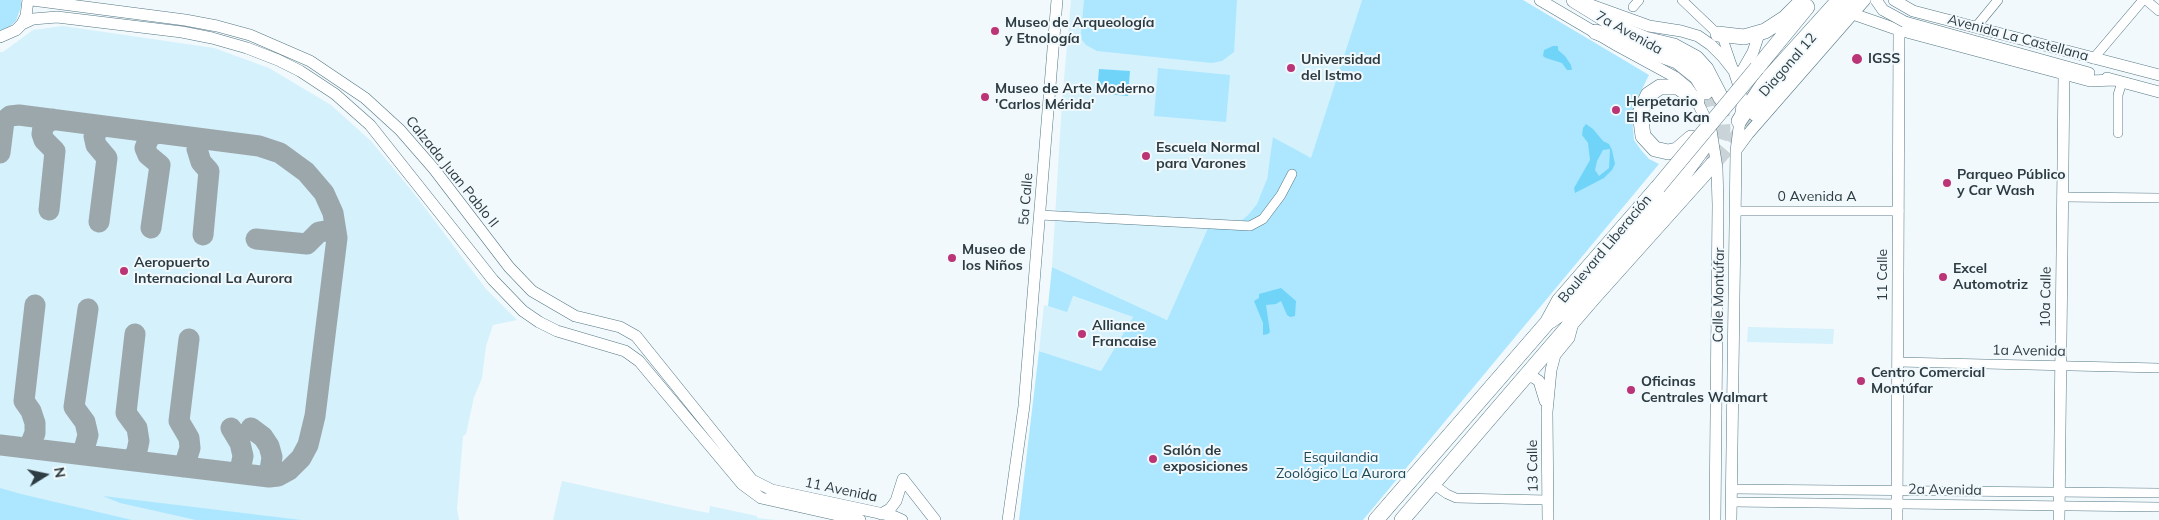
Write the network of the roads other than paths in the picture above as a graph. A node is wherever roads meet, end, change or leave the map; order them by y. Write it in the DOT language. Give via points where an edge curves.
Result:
graph roads {
  1 [pos="30,0"];
  2 [pos="1057,0"];
  3 [pos="1540,0"];
  4 [pos="1574,0"];
  5 [pos="1578,0"];
  6 [pos="1682,0"];
  7 [pos="1804,0"];
  8 [pos="1813,0"];
  9 [pos="1840,0"];
  10 [pos="1865,0"];
  11 [pos="1876,0"];
  12 [pos="1884,0"];
  13 [pos="1894,0"];
  14 [pos="1998,0"];
  15 [pos="2145,0"];
  16 [pos="1852,7"];
  17 [pos="2159,11"];
  18 [pos="22,24"];
  19 [pos="1880,24"];
  20 [pos="1902,26"];
  21 [pos="1975,28"];
  22 [pos="1596,32"];
  23 [pos="1718,34"];
  24 [pos="1758,34"];
  25 [pos="0,37"];
  26 [pos="2093,59"];
  27 [pos="1760,65"];
  28 [pos="2064,74"];
  29 [pos="2159,75"];
  30 [pos="1735,76"];
  31 [pos="2118,81"];
  32 [pos="2159,92"];
  33 [pos="1701,96"];
  34 [pos="1721,98"];
  35 [pos="1756,114"];
  36 [pos="1740,121"];
  37 [pos="2118,133"];
  38 [pos="1706,144"];
  39 [pos="1736,151"];
  40 [pos="1711,165"];
  41 [pos="1292,174"];
  42 [pos="2062,197"];
  43 [pos="2159,198"];
  44 [pos="1899,211"];
  45 [pos="1735,212"];
  46 [pos="1040,216"];
  47 [pos="1574,320"];
  48 [pos="1547,324"];
  49 [pos="1898,362"];
  50 [pos="2061,366"];
  51 [pos="2159,368"];
  52 [pos="1525,377"];
  53 [pos="1024,406"];
  54 [pos="1548,412"];
  55 [pos="1433,484"];
  56 [pos="1731,489"];
  57 [pos="772,490"];
  58 [pos="2059,491"];
  59 [pos="2159,493"];
  60 [pos="1897,497"];
  61 [pos="1548,500"];
  62 [pos="1731,502"];
  63 [pos="2059,506"];
  64 [pos="2159,507"];
  65 [pos="881,514"];
  66 [pos="860,520"];
  67 [pos="902,520"];
  68 [pos="935,520"];
  69 [pos="1008,520"];
  70 [pos="1014,520"];
  71 [pos="1376,520"];
  72 [pos="1402,520"];
  73 [pos="1548,520"];
  74 [pos="1715,520"];
  75 [pos="1731,520"];
  76 [pos="1897,520"];
  77 [pos="2059,520"];
  1 -- 18 [label="main road"];
  1 -- 57 [label="main road, Calzada Juan Pablo II" via="217,26 286,50 337,78 387,117 414,145 520,280 532,291 575,316 620,327 636,336 744,471 752,480"];
  2 -- 46 [label="main road, 5a Calle"];
  3 -- 22 [label="main road, 7a Avenida"];
  4 -- 34 [label="highway" via="1621,29 1691,54 1706,69"];
  5 -- 30 [label="main road, 7a Avenida" via="1649,26 1698,36 1717,50"];
  6 -- 23 [label="street"];
  7 -- 24 [label="highway" via="1777,24"];
  8 -- 27 [label="highway, Boulevard Liberación"];
  9 -- 36 [label="highway" via="1764,83"];
  10 -- 16 [label="main road, Diagonal 12"];
  11 -- 20 [label="main road, Avenida La Castellana, bridge"];
  12 -- 19 [label="main road"];
  13 -- 21 [label="main road, Avenida La Castellana" via="1913,11"];
  14 -- 21 [label="street"];
  15 -- 17 [label="street"];
  15 -- 26 [label="street"];
  16 -- 19 [label="main road, Avenida La Castellana"];
  16 -- 35 [label="highway"];
  16 -- 39 [label="main road, Diagonal 12"];
  18 -- 25 [label="main road"];
  18 -- 66 [label="main road, 11 Avenida" via="33,19 57,17 197,35 247,48 316,80 355,111 385,142 508,297 539,322 557,331 615,347 639,361 742,484 761,498"];
  19 -- 20 [label="main road, Avenida La Castellana"];
  20 -- 28 [label="main road, Avenida La Castellana"];
  20 -- 31 [label="main road, Avenida La Castellana"];
  20 -- 44 [label="main road, 11 Calle"];
  21 -- 26 [label="main road, Avenida La Castellana"];
  22 -- 33 [label="highway" via="1677,61 1697,77"];
  23 -- 24 [label="highway" via="1744,37"];
  23 -- 30 [label="street" via="1728,49"];
  24 -- 30 [label="main road" via="1754,52"];
  26 -- 29 [label="main road, Avenida La Castellana"];
  27 -- 33 [label="highway, bridge" via="1677,150 1655,149 1643,136 1640,113 1648,95 1660,87 1678,87"];
  27 -- 48 [label="highway, Boulevard Liberación, bridge" via="1559,301"];
  28 -- 31 [label="main road, Avenida La Castellana" via="2090,81"];
  28 -- 42 [label="main road, 10a Calle"];
  30 -- 36 [label="main road, Calle Montúfar" via="1742,105"];
  31 -- 32 [label="main road, Avenida La Castellana"];
  31 -- 37 [label="street"];
  33 -- 74 [label="main road, Calle Montúfar" via="1717,168"];
  36 -- 39 [label="main road, Calle Montúfar"];
  38 -- 48 [label="highway" via="1660,207 1567,309"];
  39 -- 45 [label="main road, Calle Montúfar"];
  40 -- 47 [label="highway, Boulevard Liberación"];
  41 -- 46 [label="street" via="1263,219 1250,226"];
  42 -- 43 [label="street"];
  42 -- 50 [label="main road, 10a Calle"];
  44 -- 45 [label="street, 0 Avenida A"];
  44 -- 49 [label="main road, 11 Calle"];
  45 -- 56 [label="main road, Calle Montúfar"];
  46 -- 53 [label="main road, 5a Calle"];
  47 -- 52 [label="highway, Boulevard Liberación"];
  47 -- 54 [label="main road, 13 Calle" via="1569,338 1555,355"];
  48 -- 71 [label="highway, Boulevard Liberación"];
  49 -- 50 [label="street, 1a Avenida"];
  49 -- 60 [label="main road, 11 Calle"];
  50 -- 51 [label="street, 1a Avenida"];
  50 -- 58 [label="main road, 10a Calle"];
  52 -- 54 [label="main road, 13 Calle" via="1539,381"];
  52 -- 55 [label="highway, Boulevard Liberación"];
  53 -- 69 [label="main road, 5a Calle"];
  53 -- 70 [label="main road" via="1025,434"];
  54 -- 61 [label="main road, 13 Calle"];
  55 -- 61 [label="street" via="1456,498"];
  55 -- 72 [label="highway, Boulevard Liberación"];
  56 -- 60 [label="street, 2a Avenida"];
  56 -- 62 [label="main road, Calle Montúfar"];
  57 -- 65 [label="main road, 11 Avenida"];
  58 -- 59 [label="street, 2a Avenida"];
  58 -- 60 [label="street, 2a Avenida"];
  58 -- 63 [label="main road, 10a Calle"];
  60 -- 62 [label="street, 2a Avenida"];
  60 -- 63 [label="street, 2a Avenida"];
  60 -- 76 [label="main road, 11 Calle"];
  61 -- 73 [label="main road, 13 Calle"];
  62 -- 75 [label="main road, Calle Montúfar"];
  63 -- 64 [label="street, 2a Avenida"];
  63 -- 77 [label="main road, 10a Calle"];
  65 -- 67 [label="main road, 11 Avenida"];
  65 -- 68 [label="main road" via="896,501 902,479"];
}
